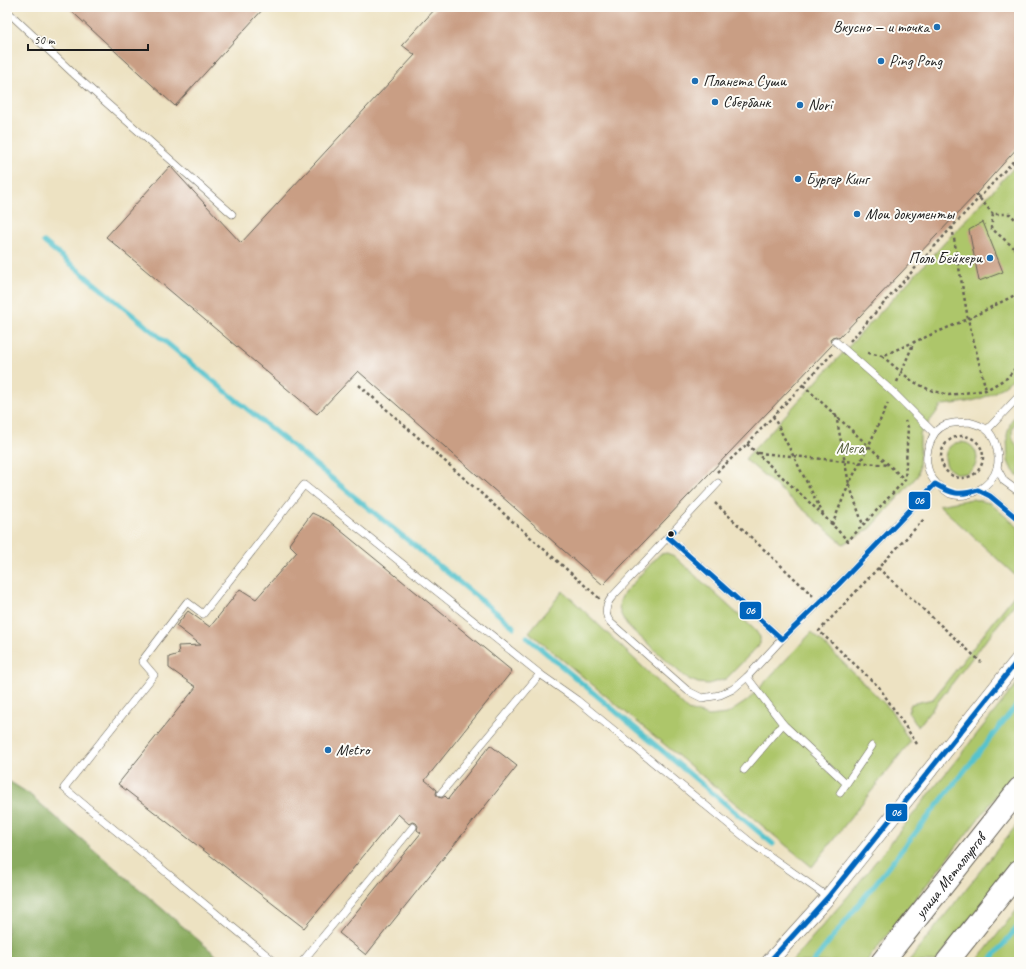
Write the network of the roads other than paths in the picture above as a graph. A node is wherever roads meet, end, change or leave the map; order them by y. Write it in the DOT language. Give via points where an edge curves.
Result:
graph roads {
  1 [pos="7,11"];
  2 [pos="232,214"];
  3 [pos="836,341"];
  4 [pos="1019,396"];
  5 [pos="987,430"];
  6 [pos="934,433"];
  7 [pos="997,468"];
  8 [pos="718,484"];
  9 [pos="935,484"];
  10 [pos="978,490"];
  11 [pos="1019,492"];
  12 [pos="1019,520"];
  13 [pos="668,538"];
  14 [pos="782,639"];
  15 [pos="1019,659"];
  16 [pos="540,674"];
  17 [pos="748,677"];
  18 [pos="783,724"];
  19 [pos="872,746"];
  20 [pos="744,770"];
  21 [pos="846,784"];
  22 [pos="1019,789"];
  23 [pos="441,793"];
  24 [pos="840,793"];
  25 [pos="413,827"];
  26 [pos="1019,871"];
  27 [pos="828,897"];
  28 [pos="275,962"];
  29 [pos="302,962"];
  30 [pos="769,962"];
  31 [pos="882,962"];
  32 [pos="947,962"];
  1 -- 2 [label="lane"];
  3 -- 6 [label="lane"];
  4 -- 5 [label="lane"];
  5 -- 6 [label="lane" via="979,424 969,422 944,425"];
  5 -- 7 [label="lane" via="996,444"];
  6 -- 9 [label="lane" via="926,452 927,463"];
  7 -- 10 [label="lane" via="989,481"];
  7 -- 11 [label="lane" via="1004,481"];
  8 -- 13 [label="lane"];
  9 -- 10 [label="lane" via="950,494 965,495"];
  9 -- 14 [label="lane" via="821,603"];
  10 -- 12 [label="lane" via="990,496"];
  13 -- 14 [label="lane"];
  13 -- 17 [label="lane" via="609,600 606,612 608,620 688,691 702,698 727,692"];
  14 -- 17 [label="lane"];
  15 -- 27 [label="street"];
  16 -- 23 [label="lane"];
  16 -- 27 [label="lane" via="577,700 754,845"];
  16 -- 28 [label="lane" via="304,485 203,614 187,602 142,661 154,675 64,788"];
  17 -- 18 [label="lane"];
  18 -- 20 [label="lane"];
  18 -- 21 [label="lane"];
  19 -- 21 [label="lane"];
  21 -- 24 [label="lane"];
  22 -- 31 [label="main road, улица Металлургов"];
  25 -- 29 [label="lane"];
  26 -- 32 [label="main road"];
  27 -- 30 [label="street"];
}
